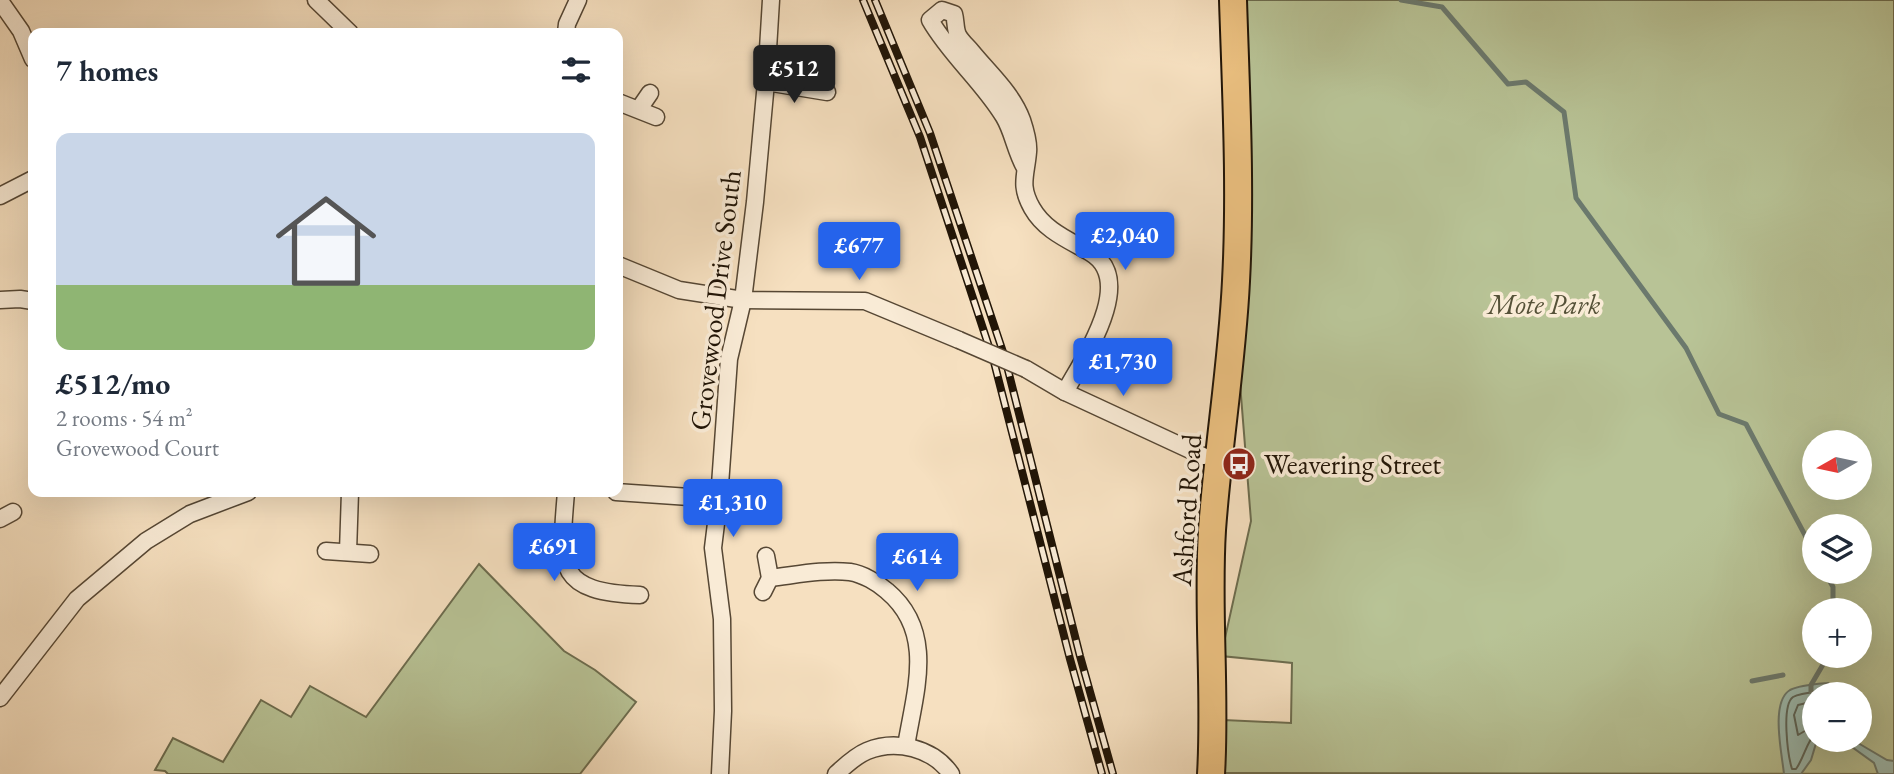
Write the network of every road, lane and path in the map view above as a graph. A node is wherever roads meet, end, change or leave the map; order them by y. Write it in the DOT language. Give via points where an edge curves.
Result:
graph roads {
  1 [pos="316,0"];
  2 [pos="579,0"];
  3 [pos="771,0"];
  4 [pos="1233,0"];
  5 [pos="0,1"];
  6 [pos="345,28"];
  7 [pos="567,28"];
  8 [pos="28,46"];
  9 [pos="766,82"];
  10 [pos="827,92"];
  11 [pos="650,93"];
  12 [pos="623,104"];
  13 [pos="639,109"];
  14 [pos="656,117"];
  15 [pos="1026,168"];
  16 [pos="28,182"];
  17 [pos="0,196"];
  18 [pos="623,267"];
  19 [pos="0,300"];
  20 [pos="743,300"];
  21 [pos="28,301"];
  22 [pos="1065,392"];
  23 [pos="1203,456"];
  24 [pos="623,493"];
  25 [pos="235,497"];
  26 [pos="350,497"];
  27 [pos="566,497"];
  28 [pos="719,499"];
  29 [pos="326,551"];
  30 [pos="348,552"];
  31 [pos="370,554"];
  32 [pos="765,556"];
  33 [pos="614,594"];
  34 [pos="640,595"];
  35 [pos="614,611"];
  36 [pos="0,698"];
  37 [pos="906,746"];
  38 [pos="720,774"];
  39 [pos="836,774"];
  40 [pos="951,774"];
  41 [pos="1211,774"];
  1 -- 6 [label="street"];
  2 -- 7 [label="street"];
  3 -- 9 [label="street, Grovewood Drive South"];
  4 -- 41 [label="main road, Ashford Road" via="1236,282 1212,530"];
  5 -- 8 [label="street"];
  9 -- 10 [label="street"];
  9 -- 20 [label="street, Grovewood Drive South"];
  11 -- 13 [label="street"];
  12 -- 13 [label="street"];
  13 -- 14 [label="street"];
  15 -- 15 [label="street" via="1005,119 930,20 942,10 954,15 958,35 1012,101 1029,149"];
  15 -- 22 [label="street" via="1023,184 1036,215 1049,229 1095,256 1110,283 1101,326"];
  16 -- 17 [label="street"];
  18 -- 20 [label="street" via="679,290"];
  19 -- 21 [label="street"];
  20 -- 22 [label="street, bridge" via="865,301 1026,369"];
  20 -- 28 [label="street, Grovewood Drive South" via="729,359"];
  22 -- 23 [label="street"];
  24 -- 28 [label="street"];
  25 -- 36 [label="street" via="190,514 135,549 77,599"];
  26 -- 30 [label="street"];
  27 -- 33 [label="street" via="564,557 569,572 592,590"];
  28 -- 38 [label="street, Grovewood Drive South" via="713,548 722,619"];
  29 -- 30 [label="street"];
  30 -- 31 [label="street"];
  32 -- 37 [label="street" via="766,585 826,572 852,572 878,584 901,603 914,626 920,653"];
  33 -- 34 [label="street"];
  33 -- 35 [label="street"];
  37 -- 39 [label="street" via="866,751"];
  37 -- 40 [label="street" via="930,754"];
}
